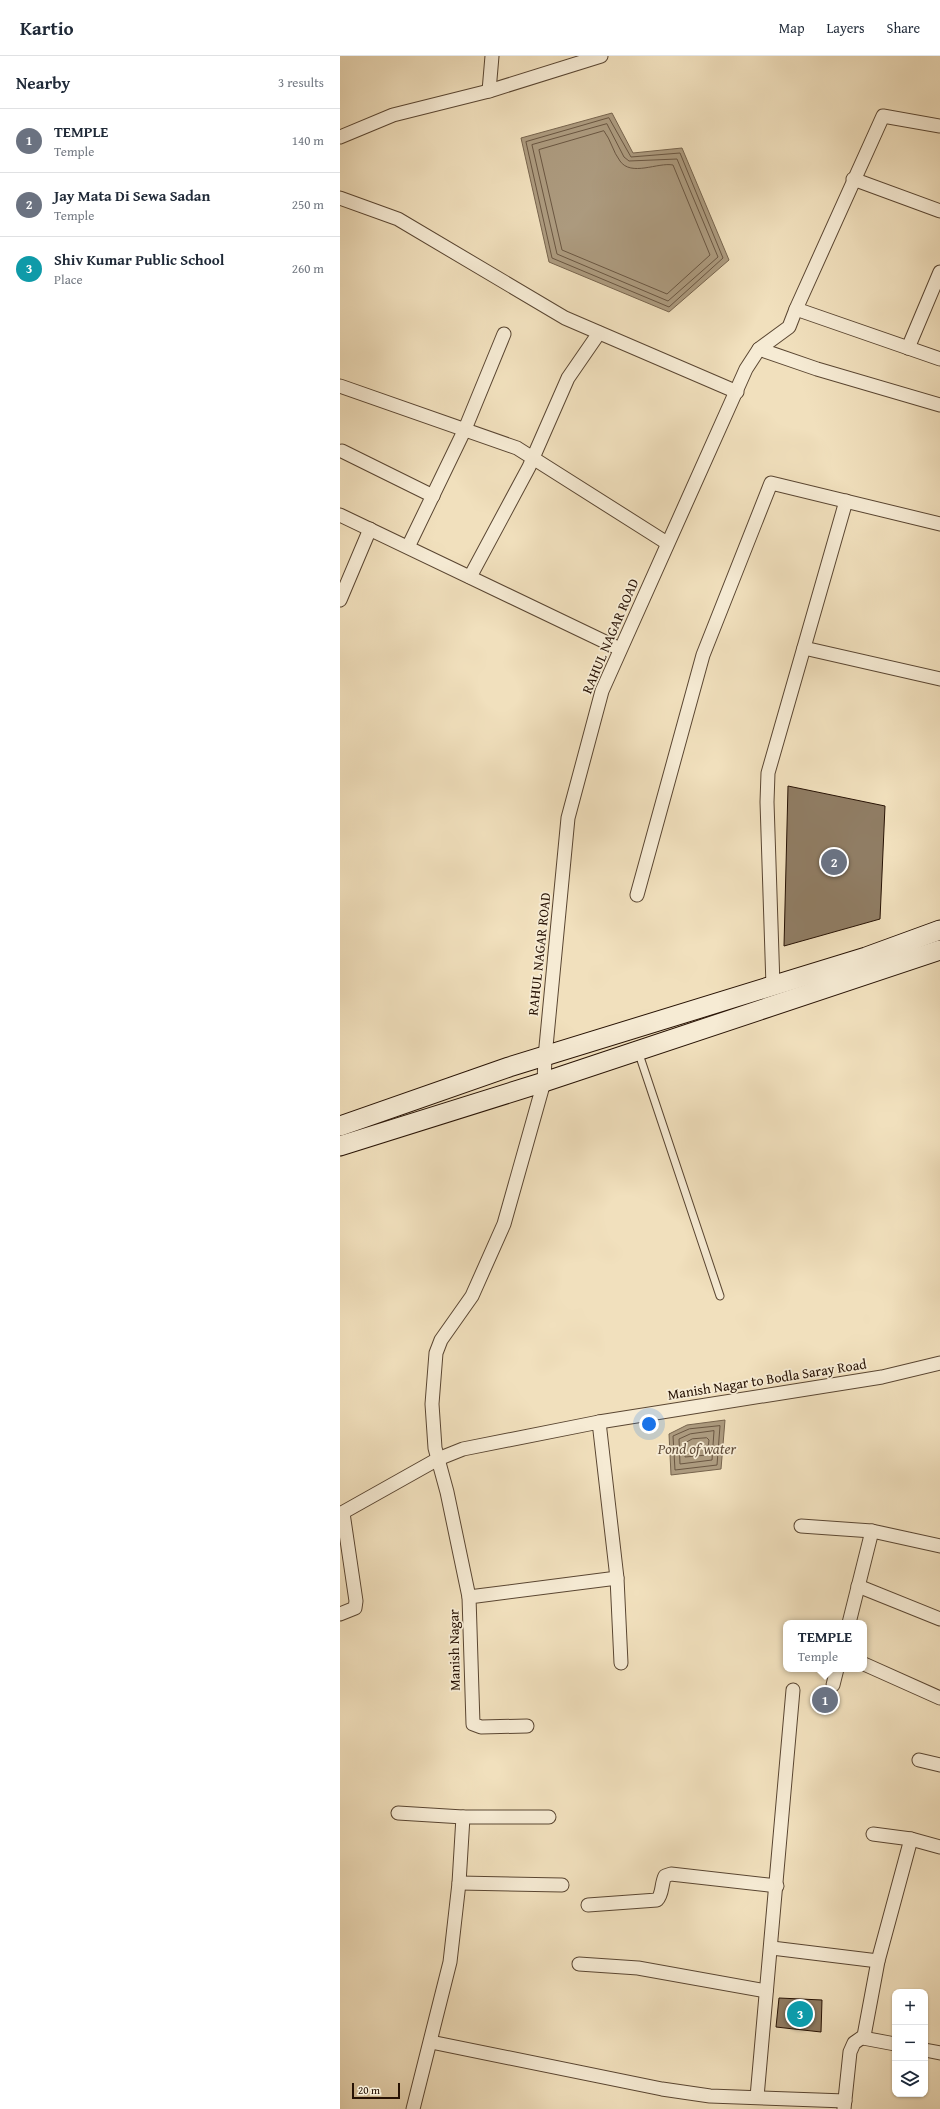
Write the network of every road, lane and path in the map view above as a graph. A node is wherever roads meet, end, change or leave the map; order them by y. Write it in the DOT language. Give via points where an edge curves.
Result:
graph roads {
  1 [pos="492,56"];
  2 [pos="601,56"];
  3 [pos="489,91"];
  4 [pos="940,126"];
  5 [pos="340,137"];
  6 [pos="853,179"];
  7 [pos="340,198"];
  8 [pos="940,211"];
  9 [pos="940,272"];
  10 [pos="796,309"];
  11 [pos="599,333"];
  12 [pos="504,334"];
  13 [pos="908,348"];
  14 [pos="759,350"];
  15 [pos="940,359"];
  16 [pos="340,386"];
  17 [pos="736,392"];
  18 [pos="940,405"];
  19 [pos="465,429"];
  20 [pos="342,451"];
  21 [pos="533,458"];
  22 [pos="433,496"];
  23 [pos="846,501"];
  24 [pos="340,515"];
  25 [pos="940,524"];
  26 [pos="370,529"];
  27 [pos="667,543"];
  28 [pos="408,547"];
  29 [pos="470,577"];
  30 [pos="340,600"];
  31 [pos="804,648"];
  32 [pos="620,649"];
  33 [pos="940,679"];
  34 [pos="637,895"];
  35 [pos="940,930"];
  36 [pos="940,950"];
  37 [pos="773,986"];
  38 [pos="638,1051"];
  39 [pos="544,1057"];
  40 [pos="544,1082"];
  41 [pos="340,1126"];
  42 [pos="340,1146"];
  43 [pos="720,1296"];
  44 [pos="940,1363"];
  45 [pos="599,1422"];
  46 [pos="437,1454"];
  47 [pos="341,1514"];
  48 [pos="801,1526"];
  49 [pos="872,1531"];
  50 [pos="940,1546"];
  51 [pos="617,1578"];
  52 [pos="858,1586"];
  53 [pos="469,1597"];
  54 [pos="340,1614"];
  55 [pos="940,1619"];
  56 [pos="850,1620"];
  57 [pos="621,1663"];
  58 [pos="867,1665"];
  59 [pos="836,1672"];
  60 [pos="833,1685"];
  61 [pos="793,1690"];
  62 [pos="940,1698"];
  63 [pos="527,1726"];
  64 [pos="919,1760"];
  65 [pos="940,1765"];
  66 [pos="398,1813"];
  67 [pos="463,1816"];
  68 [pos="549,1817"];
  69 [pos="873,1834"];
  70 [pos="911,1839"];
  71 [pos="940,1846"];
  72 [pos="459,1883"];
  73 [pos="562,1885"];
  74 [pos="777,1886"];
  75 [pos="588,1905"];
  76 [pos="772,1948"];
  77 [pos="878,1961"];
  78 [pos="579,1964"];
  79 [pos="766,1991"];
  80 [pos="863,2038"];
  81 [pos="431,2042"];
  82 [pos="892,2043"];
  83 [pos="928,2051"];
  84 [pos="940,2053"];
  85 [pos="757,2097"];
  86 [pos="731,2103"];
  87 [pos="844,2105"];
  88 [pos="413,2109"];
  1 -- 3 [label="street"];
  2 -- 3 [label="street"];
  3 -- 5 [label="street" via="393,115"];
  4 -- 6 [label="street, RAHUL NAGAR ROAD" via="882,116"];
  6 -- 8 [label="street"];
  6 -- 10 [label="street, RAHUL NAGAR ROAD"];
  7 -- 11 [label="street" via="398,219 565,318"];
  9 -- 13 [label="street"];
  10 -- 13 [label="street"];
  10 -- 14 [label="street, RAHUL NAGAR ROAD" via="789,327"];
  11 -- 17 [label="street"];
  11 -- 21 [label="street" via="568,378"];
  12 -- 19 [label="street"];
  13 -- 15 [label="street"];
  14 -- 17 [label="street, RAHUL NAGAR ROAD" via="746,369"];
  14 -- 18 [label="street"];
  16 -- 19 [label="street"];
  17 -- 27 [label="street, RAHUL NAGAR ROAD"];
  19 -- 21 [label="street" via="500,441"];
  19 -- 22 [label="street"];
  20 -- 22 [label="street"];
  21 -- 27 [label="street"];
  21 -- 29 [label="street"];
  22 -- 28 [label="street"];
  23 -- 25 [label="street"];
  23 -- 31 [label="street"];
  23 -- 34 [label="street" via="771,484 703,655"];
  24 -- 26 [label="street"];
  26 -- 28 [label="street"];
  26 -- 30 [label="street"];
  27 -- 32 [label="street, RAHUL NAGAR ROAD"];
  28 -- 29 [label="street"];
  29 -- 32 [label="street"];
  31 -- 33 [label="street"];
  31 -- 37 [label="street" via="768,773"];
  32 -- 39 [label="street, RAHUL NAGAR ROAD" via="602,690 568,818"];
  35 -- 37 [label="main road" via="866,957"];
  36 -- 38 [label="main road"];
  37 -- 39 [label="main road"];
  38 -- 40 [label="main road"];
  38 -- 43 [label="lane"];
  39 -- 40 [label="street, RAHUL NAGAR ROAD"];
  39 -- 41 [label="main road"];
  40 -- 42 [label="main road"];
  40 -- 46 [label="street, RAHUL NAGAR ROAD" via="504,1224 472,1296 440,1340 436,1353 432,1404"];
  44 -- 45 [label="street, Manish Nagar to Bodla Saray Road" via="882,1377"];
  45 -- 46 [label="street, Manish Nagar to Bodla Saray Road"];
  45 -- 51 [label="street"];
  46 -- 47 [label="street, Manish Nagar to Bodla Saray Road"];
  46 -- 53 [label="street, RAHUL NAGAR ROAD"];
  47 -- 54 [label="street" via="356,1601 355,1608"];
  48 -- 49 [label="street"];
  49 -- 50 [label="street"];
  49 -- 52 [label="street"];
  51 -- 53 [label="street, Manish Nagar"];
  51 -- 57 [label="street"];
  52 -- 55 [label="street"];
  52 -- 56 [label="street"];
  53 -- 63 [label="street, Manish Nagar" via="473,1724 481,1727"];
  58 -- 62 [label="street"];
  59 -- 60 [label="street"];
  61 -- 74 [label="street"];
  64 -- 65 [label="street"];
  66 -- 67 [label="street"];
  67 -- 68 [label="street"];
  67 -- 72 [label="street"];
  69 -- 70 [label="street"];
  70 -- 71 [label="street"];
  70 -- 77 [label="street"];
  72 -- 73 [label="street"];
  72 -- 81 [label="street" via="450,1962"];
  74 -- 75 [label="street" via="671,1874 665,1876 657,1900"];
  74 -- 76 [label="street"];
  76 -- 77 [label="street"];
  76 -- 79 [label="street"];
  77 -- 80 [label="street"];
  78 -- 79 [label="street" via="638,1968"];
  79 -- 85 [label="street"];
  80 -- 82 [label="street"];
  80 -- 87 [label="street" via="851,2046"];
  81 -- 86 [label="street" via="662,2089 710,2096"];
  81 -- 88 [label="street"];
  83 -- 84 [label="street"];
  85 -- 86 [label="street"];
  85 -- 87 [label="street"];
}
